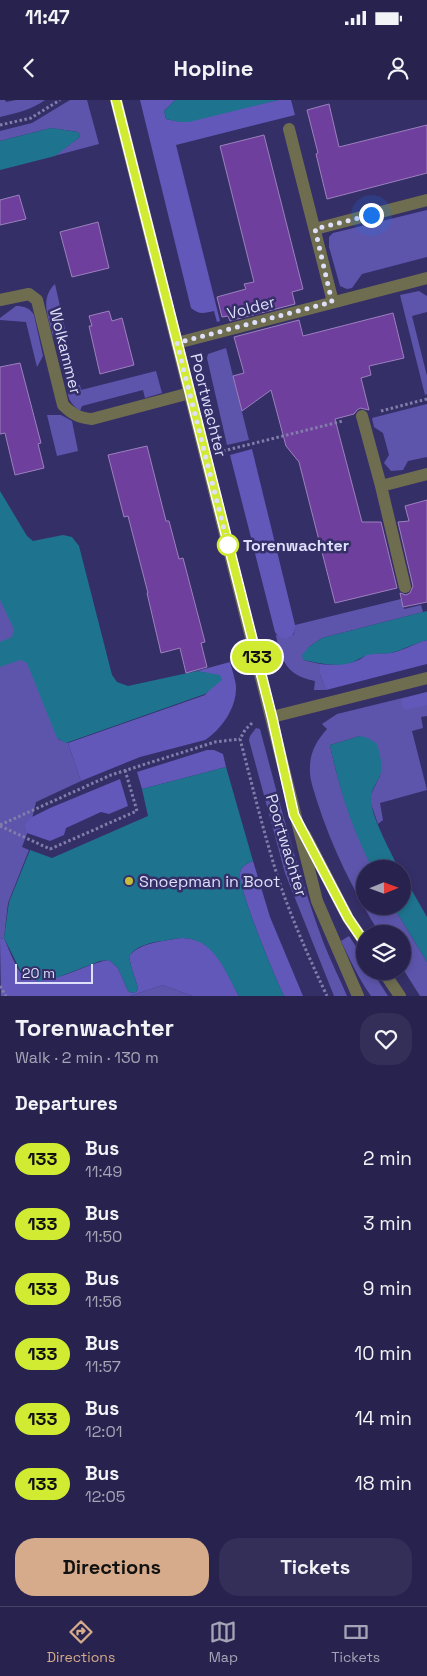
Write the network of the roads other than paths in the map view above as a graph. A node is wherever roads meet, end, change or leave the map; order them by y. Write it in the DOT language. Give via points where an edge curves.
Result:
graph roads {
  1 [pos="116,100"];
  2 [pos="289,129"];
  3 [pos="427,200"];
  4 [pos="315,229"];
  5 [pos="427,278"];
  6 [pos="0,300"];
  7 [pos="332,302"];
  8 [pos="177,343"];
  9 [pos="190,393"];
  10 [pos="362,416"];
  11 [pos="427,474"];
  12 [pos="380,486"];
  13 [pos="405,587"];
  14 [pos="427,678"];
  15 [pos="272,717"];
  16 [pos="294,815"];
  17 [pos="356,930"];
  18 [pos="390,980"];
  19 [pos="358,996"];
  20 [pos="400,996"];
  1 -- 8 [label="street, Poortwachter"];
  2 -- 4 [label="street"];
  3 -- 4 [label="street"];
  4 -- 7 [label="street"];
  5 -- 7 [label="street, Volder"];
  6 -- 9 [label="street, Wolkammer" via="29,294 37,300 63,405 80,418 92,419"];
  7 -- 8 [label="street, Volder"];
  8 -- 9 [label="street, Poortwachter"];
  9 -- 15 [label="street, Poortwachter"];
  10 -- 12 [label="street"];
  11 -- 12 [label="street"];
  12 -- 13 [label="street"];
  14 -- 15 [label="street"];
  15 -- 16 [label="street, Poortwachter"];
  16 -- 17 [label="street, Poortwachter"];
  16 -- 19 [label="street, Poortwachter" via="317,901"];
  18 -- 20 [label="street"];
}
